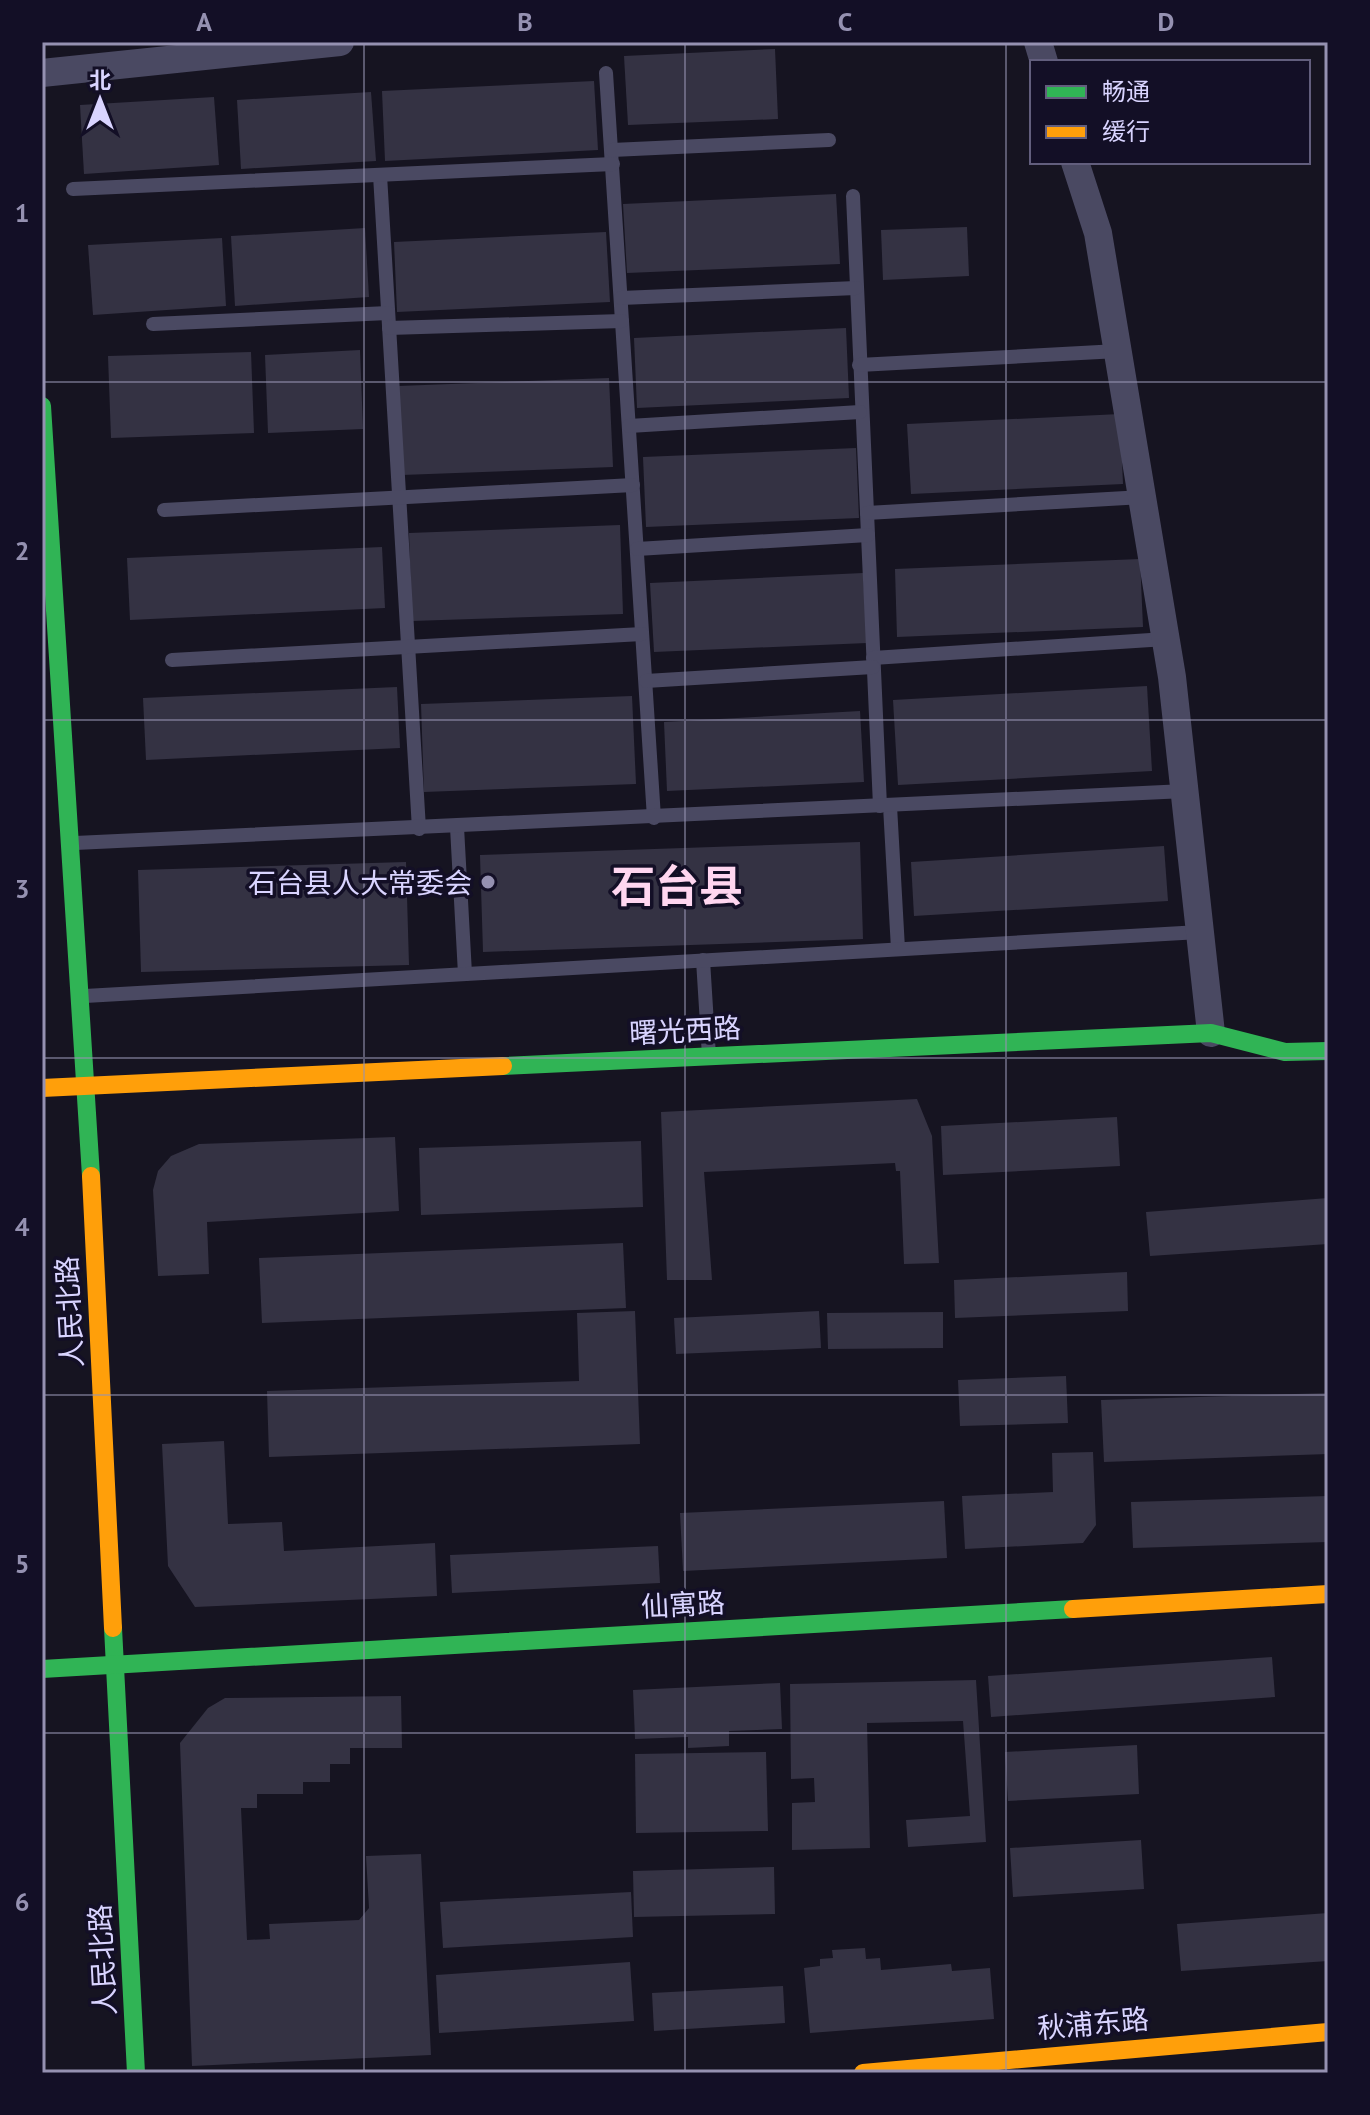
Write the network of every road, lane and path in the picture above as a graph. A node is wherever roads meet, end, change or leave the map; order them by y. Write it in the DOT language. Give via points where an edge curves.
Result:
graph roads {
  1 [pos="340,42"];
  2 [pos="42,73"];
  3 [pos="606,73"];
  4 [pos="829,140"];
  5 [pos="612,157"];
  6 [pos="1076,164"];
  7 [pos="380,175"];
  8 [pos="73,189"];
  9 [pos="853,196"];
  10 [pos="856,288"];
  11 [pos="621,298"];
  12 [pos="388,313"];
  13 [pos="622,321"];
  14 [pos="153,324"];
  15 [pos="389,328"];
  16 [pos="1118,351"];
  17 [pos="859,365"];
  18 [pos="42,406"];
  19 [pos="860,412"];
  20 [pos="629,426"];
  21 [pos="633,485"];
  22 [pos="398,497"];
  23 [pos="1143,497"];
  24 [pos="164,510"];
  25 [pos="867,513"];
  26 [pos="868,535"];
  27 [pos="637,549"];
  28 [pos="642,634"];
  29 [pos="1166,639"];
  30 [pos="408,647"];
  31 [pos="172,660"];
  32 [pos="873,663"];
  33 [pos="646,681"];
  34 [pos="1185,791"];
  35 [pos="885,806"];
  36 [pos="654,818"];
  37 [pos="457,827"];
  38 [pos="419,829"];
  39 [pos="70,843"];
  40 [pos="1200,932"];
  41 [pos="898,949"];
  42 [pos="703,960"];
  43 [pos="465,974"];
  44 [pos="80,996"];
  45 [pos="1211,1033"];
  46 [pos="1328,1051"];
  47 [pos="709,1056"];
  48 [pos="86,1086"];
  49 [pos="42,1088"];
  50 [pos="1328,1594"];
  51 [pos="114,1665"];
  52 [pos="42,1669"];
  53 [pos="1328,2032"];
  54 [pos="136,2073"];
  55 [pos="863,2073"];
  1 -- 2 [label="street"];
  3 -- 5 [label="lane"];
  4 -- 5 [label="lane"];
  5 -- 7 [label="lane"];
  5 -- 11 [label="lane"];
  6 -- 16 [label="street" via="1098,233"];
  7 -- 8 [label="lane"];
  7 -- 12 [label="lane"];
  9 -- 10 [label="lane"];
  10 -- 11 [label="lane"];
  10 -- 17 [label="lane"];
  11 -- 13 [label="lane"];
  12 -- 14 [label="lane"];
  12 -- 15 [label="lane"];
  13 -- 15 [label="lane"];
  13 -- 20 [label="lane"];
  15 -- 22 [label="lane"];
  16 -- 17 [label="lane"];
  16 -- 23 [label="street"];
  17 -- 19 [label="lane"];
  18 -- 39 [label="main road, 人民北路"];
  19 -- 20 [label="lane"];
  19 -- 25 [label="lane"];
  20 -- 21 [label="lane"];
  21 -- 22 [label="lane"];
  21 -- 27 [label="lane"];
  22 -- 24 [label="lane"];
  22 -- 30 [label="lane"];
  23 -- 25 [label="lane"];
  23 -- 29 [label="street"];
  25 -- 26 [label="lane"];
  26 -- 27 [label="lane"];
  26 -- 32 [label="lane"];
  27 -- 28 [label="lane"];
  28 -- 30 [label="lane"];
  28 -- 33 [label="lane"];
  29 -- 32 [label="lane"];
  29 -- 34 [label="street"];
  30 -- 31 [label="lane"];
  30 -- 38 [label="lane"];
  32 -- 33 [label="lane"];
  32 -- 35 [label="lane"];
  33 -- 36 [label="lane"];
  34 -- 35 [label="lane"];
  34 -- 40 [label="street"];
  35 -- 36 [label="lane"];
  35 -- 41 [label="lane"];
  36 -- 37 [label="lane"];
  37 -- 38 [label="lane"];
  37 -- 43 [label="lane"];
  38 -- 39 [label="lane"];
  39 -- 44 [label="main road, 人民北路"];
  40 -- 41 [label="lane"];
  40 -- 45 [label="street"];
  41 -- 42 [label="lane"];
  42 -- 43 [label="lane"];
  42 -- 47 [label="lane"];
  43 -- 44 [label="lane"];
  44 -- 48 [label="main road, 人民北路"];
  45 -- 46 [label="main road, 曙光西路" via="1285,1052"];
  45 -- 47 [label="main road, 曙光西路"];
  47 -- 48 [label="main road, 曙光西路"];
  48 -- 49 [label="main road, 曙光西路"];
  48 -- 51 [label="main road, 人民北路"];
  50 -- 51 [label="main road, 仙寓路"];
  51 -- 52 [label="main road, 仙寓路"];
  51 -- 54 [label="main road, 人民北路"];
  53 -- 55 [label="main road, 秋浦东路"];
}
